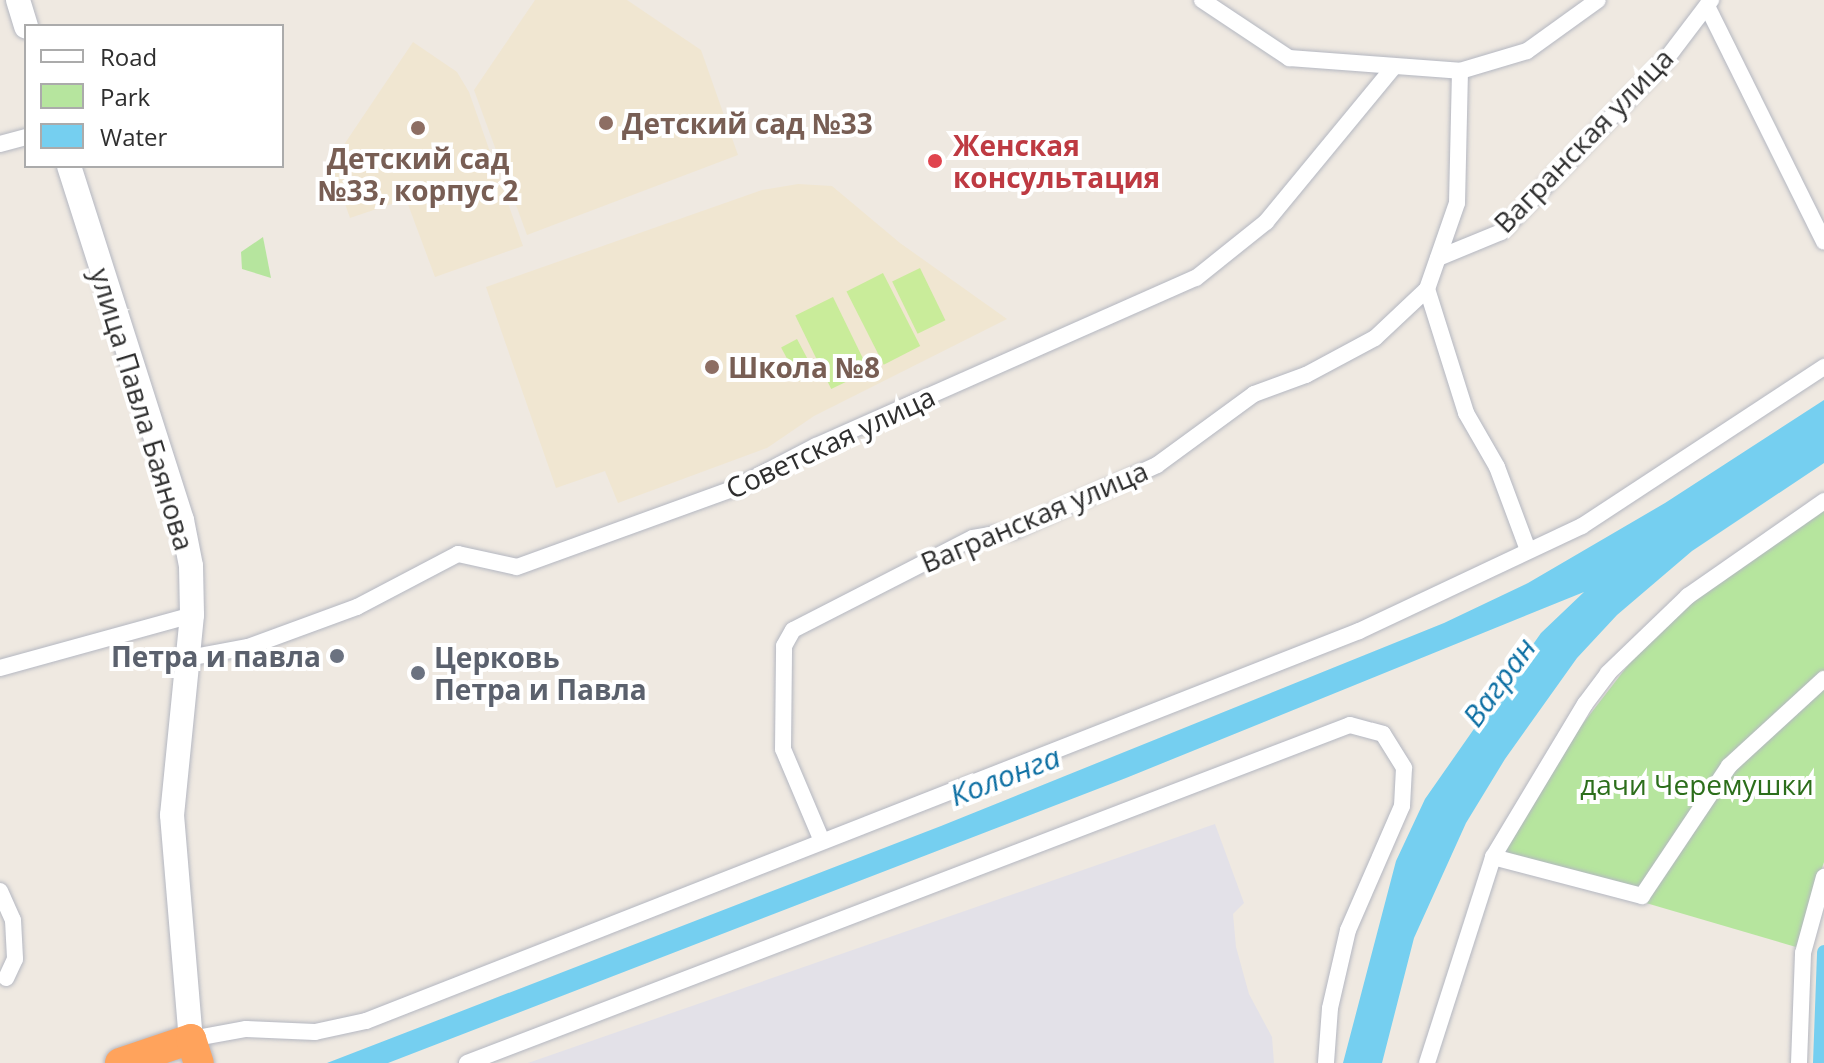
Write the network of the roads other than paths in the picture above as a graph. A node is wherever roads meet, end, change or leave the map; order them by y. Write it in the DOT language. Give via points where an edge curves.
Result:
graph roads {
  1 [pos="18,0"];
  2 [pos="1202,0"];
  3 [pos="1598,0"];
  4 [pos="1709,3"];
  5 [pos="25,24"];
  6 [pos="1393,68"];
  7 [pos="1460,71"];
  8 [pos="24,138"];
  9 [pos="0,144"];
  10 [pos="70,168"];
  11 [pos="1824,242"];
  12 [pos="1438,258"];
  13 [pos="1427,289"];
  14 [pos="1824,367"];
  15 [pos="1824,501"];
  16 [pos="1528,550"];
  17 [pos="192,615"];
  18 [pos="188,658"];
  19 [pos="0,668"];
  20 [pos="1824,679"];
  21 [pos="822,841"];
  22 [pos="1493,857"];
  23 [pos="1824,877"];
  24 [pos="0,891"];
  25 [pos="6,978"];
  26 [pos="195,1051"];
  27 [pos="120,1063"];
  28 [pos="467,1063"];
  29 [pos="1326,1063"];
  30 [pos="1427,1063"];
  31 [pos="1799,1063"];
  1 -- 5 [label="main road"];
  2 -- 6 [label="street" via="1289,58"];
  3 -- 7 [label="street" via="1584,15 1527,51"];
  4 -- 11 [label="street"];
  4 -- 12 [label="street, Вагранская улица" via="1664,62 1501,232"];
  6 -- 7 [label="street"];
  6 -- 18 [label="street, Советская улица" via="1266,222 1196,278 830,439 735,488 517,567 458,554 357,607 248,647"];
  7 -- 12 [label="street" via="1457,203"];
  8 -- 9 [label="street"];
  10 -- 17 [label="main road, улица Павла Баянова" via="182,520"];
  12 -- 13 [label="street"];
  13 -- 16 [label="street" via="1466,413 1497,467"];
  13 -- 21 [label="street, Вагранская улица" via="1375,338 1306,375 1254,394 1157,465 1013,531 973,538 793,630 784,646 783,749"];
  14 -- 16 [label="street" via="1582,526"];
  15 -- 22 [label="street" via="1688,596 1608,673"];
  16 -- 21 [label="street" via="1359,631"];
  17 -- 18 [label="main road, улица Павла Баянова"];
  17 -- 19 [label="street"];
  18 -- 26 [label="main road, улица Павла Баянова" via="172,815"];
  20 -- 22 [label="street" via="1729,766 1642,896"];
  21 -- 26 [label="street" via="366,1021 315,1032 246,1029"];
  22 -- 30 [label="street"];
  23 -- 31 [label="street" via="1803,953"];
  24 -- 25 [label="street" via="13,920 15,959"];
  26 -- 27 [label="highway"];
  28 -- 29 [label="street" via="1350,725 1383,734 1404,768 1402,806 1348,930 1330,1008"];
}
